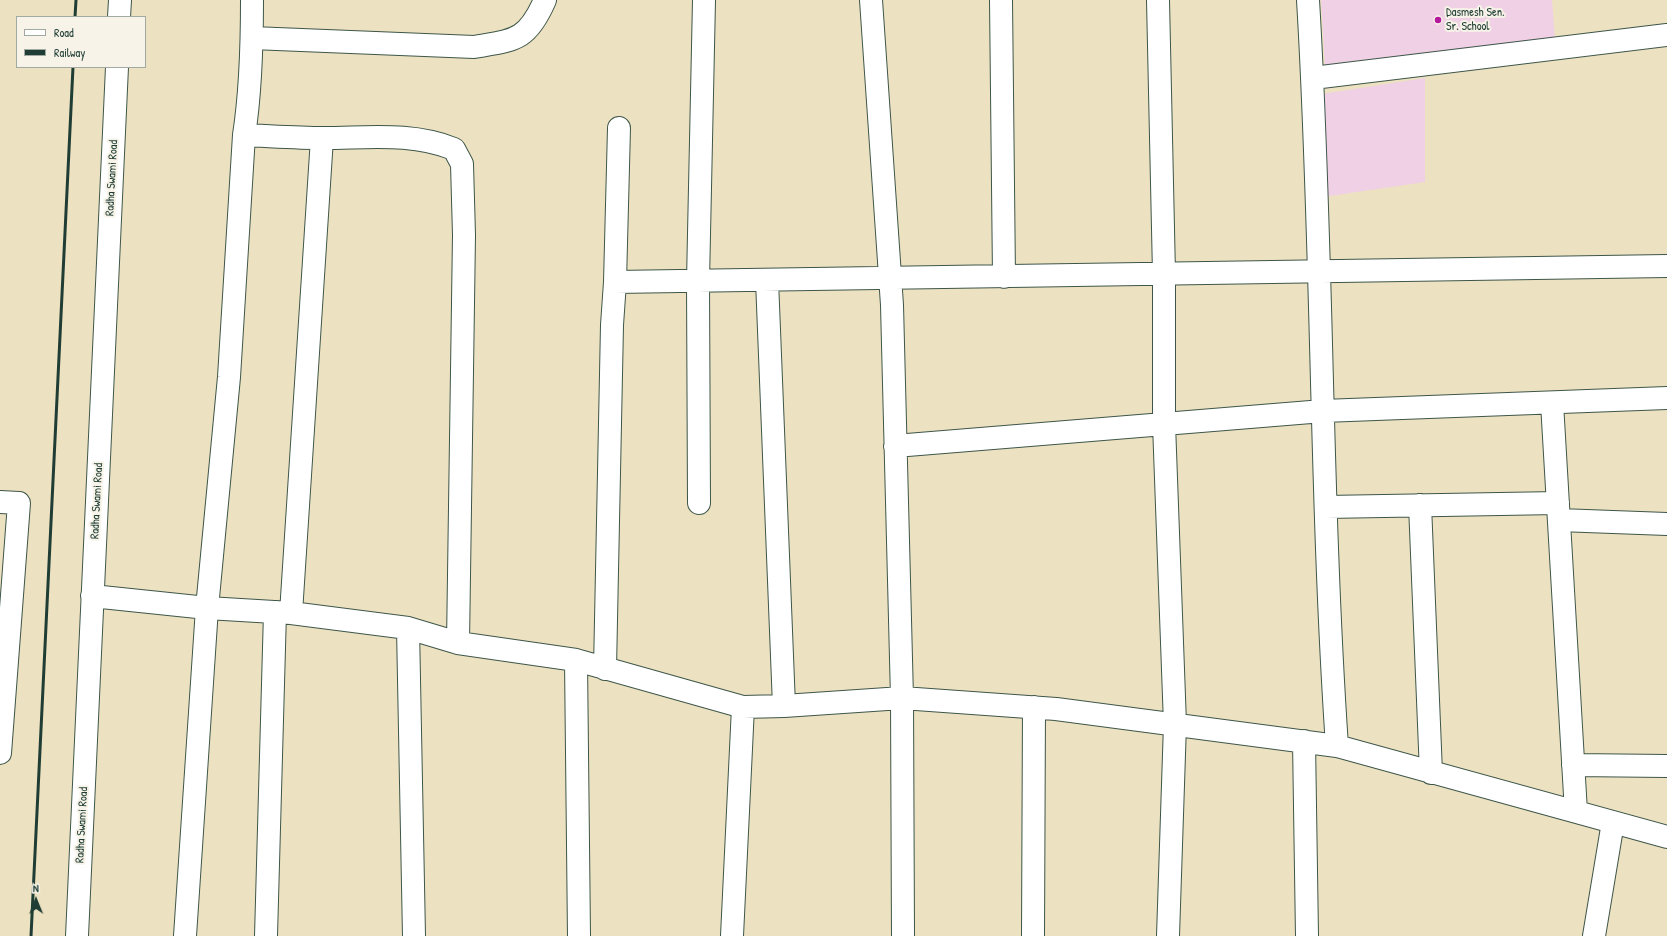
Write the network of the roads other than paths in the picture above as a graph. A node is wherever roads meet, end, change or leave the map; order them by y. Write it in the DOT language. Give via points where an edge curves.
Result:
graph roads {
  1 [pos="120,0"];
  2 [pos="252,0"];
  3 [pos="545,0"];
  4 [pos="704,0"];
  5 [pos="871,0"];
  6 [pos="1001,0"];
  7 [pos="1158,0"];
  8 [pos="1308,0"];
  9 [pos="119,16"];
  10 [pos="1667,35"];
  11 [pos="252,38"];
  12 [pos="117,68"];
  13 [pos="1313,78"];
  14 [pos="620,128"];
  15 [pos="244,135"];
  16 [pos="322,138"];
  17 [pos="1667,266"];
  18 [pos="1319,273"];
  19 [pos="1164,274"];
  20 [pos="1004,277"];
  21 [pos="890,278"];
  22 [pos="767,280"];
  23 [pos="698,281"];
  24 [pos="615,282"];
  25 [pos="1667,398"];
  26 [pos="1552,402"];
  27 [pos="1323,411"];
  28 [pos="1164,424"];
  29 [pos="895,446"];
  30 [pos="0,502"];
  31 [pos="699,503"];
  32 [pos="1420,505"];
  33 [pos="1326,507"];
  34 [pos="1558,511"];
  35 [pos="1667,524"];
  36 [pos="92,596"];
  37 [pos="207,608"];
  38 [pos="283,612"];
  39 [pos="408,628"];
  40 [pos="458,643"];
  41 [pos="576,660"];
  42 [pos="605,669"];
  43 [pos="902,698"];
  44 [pos="784,706"];
  45 [pos="2,707"];
  46 [pos="743,707"];
  47 [pos="1034,707"];
  48 [pos="1175,724"];
  49 [pos="1304,741"];
  50 [pos="1337,746"];
  51 [pos="0,753"];
  52 [pos="1573,765"];
  53 [pos="1667,766"];
  54 [pos="1431,773"];
  55 [pos="1576,812"];
  56 [pos="1613,822"];
  57 [pos="1667,837"];
  58 [pos="77,936"];
  59 [pos="185,936"];
  60 [pos="266,936"];
  61 [pos="414,936"];
  62 [pos="579,936"];
  63 [pos="732,936"];
  64 [pos="903,936"];
  65 [pos="1033,936"];
  66 [pos="1168,936"];
  67 [pos="1307,936"];
  68 [pos="1594,936"];
  1 -- 9 [label="street"];
  2 -- 11 [label="street"];
  3 -- 11 [label="street" via="535,21 522,35 506,42 474,47"];
  4 -- 23 [label="street"];
  5 -- 21 [label="street"];
  6 -- 20 [label="street"];
  7 -- 19 [label="street"];
  8 -- 13 [label="street"];
  10 -- 13 [label="street"];
  11 -- 15 [label="street"];
  12 -- 36 [label="street, Radha Swami Road"];
  13 -- 18 [label="street"];
  14 -- 24 [label="street"];
  15 -- 16 [label="street"];
  15 -- 37 [label="street" via="229,377"];
  16 -- 38 [label="street"];
  16 -- 40 [label="street" via="414,138 436,142 454,149 462,164 464,235"];
  17 -- 18 [label="street"];
  18 -- 19 [label="street"];
  18 -- 27 [label="street"];
  19 -- 20 [label="street"];
  19 -- 28 [label="street"];
  20 -- 21 [label="street"];
  21 -- 22 [label="street"];
  21 -- 29 [label="street"];
  22 -- 23 [label="street"];
  22 -- 44 [label="street"];
  23 -- 24 [label="street"];
  23 -- 31 [label="street"];
  24 -- 42 [label="street"];
  25 -- 26 [label="street"];
  26 -- 27 [label="street"];
  26 -- 34 [label="street"];
  27 -- 28 [label="street"];
  27 -- 33 [label="street"];
  28 -- 29 [label="street"];
  28 -- 48 [label="street"];
  29 -- 43 [label="street"];
  30 -- 45 [label="street" via="19,503"];
  32 -- 33 [label="street"];
  32 -- 34 [label="street"];
  32 -- 54 [label="street"];
  33 -- 50 [label="street"];
  34 -- 35 [label="street"];
  34 -- 52 [label="street"];
  36 -- 37 [label="street"];
  36 -- 58 [label="street, Radha Swami Road"];
  37 -- 38 [label="street"];
  37 -- 59 [label="street"];
  38 -- 39 [label="street"];
  38 -- 60 [label="street"];
  39 -- 40 [label="street"];
  39 -- 61 [label="street"];
  40 -- 41 [label="street"];
  41 -- 42 [label="street"];
  41 -- 62 [label="street"];
  42 -- 46 [label="street"];
  43 -- 44 [label="street"];
  43 -- 47 [label="street"];
  43 -- 64 [label="street"];
  44 -- 46 [label="street"];
  45 -- 51 [label="street"];
  46 -- 63 [label="street"];
  47 -- 48 [label="street"];
  47 -- 65 [label="street"];
  48 -- 49 [label="street"];
  48 -- 66 [label="street"];
  49 -- 50 [label="street"];
  49 -- 67 [label="street"];
  50 -- 54 [label="street"];
  52 -- 53 [label="street"];
  52 -- 55 [label="street"];
  54 -- 55 [label="street"];
  55 -- 56 [label="street"];
  56 -- 57 [label="street"];
  56 -- 68 [label="street"];
}
